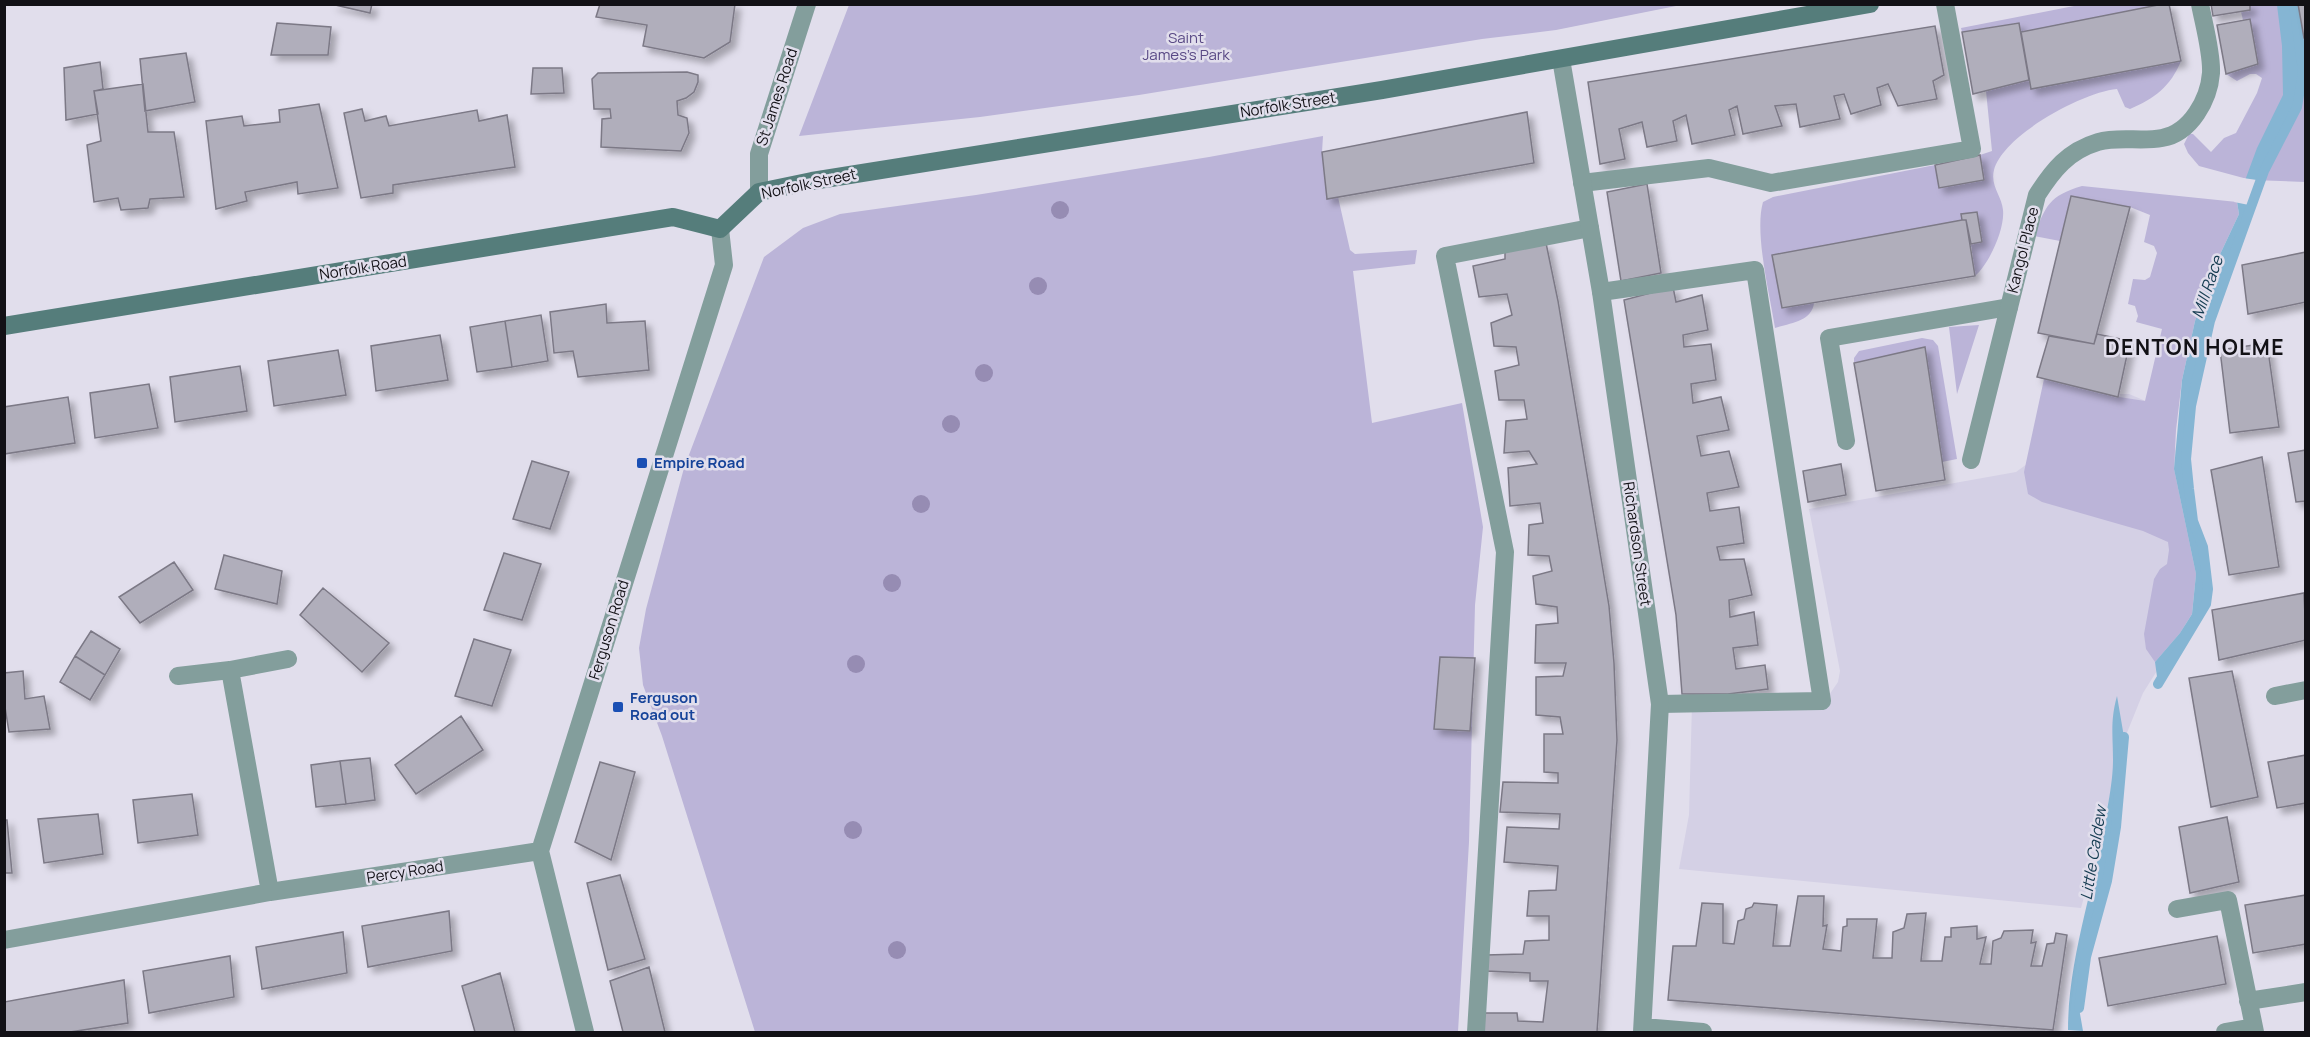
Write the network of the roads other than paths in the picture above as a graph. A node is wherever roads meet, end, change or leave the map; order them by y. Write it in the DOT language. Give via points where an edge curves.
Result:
graph roads {
  1 [pos="807,4"];
  2 [pos="1870,4"];
  3 [pos="1945,4"];
  4 [pos="2200,4"];
  5 [pos="1786,11"];
  6 [pos="1561,59"];
  7 [pos="1582,183"];
  8 [pos="759,192"];
  9 [pos="1590,228"];
  10 [pos="720,229"];
  11 [pos="1601,292"];
  12 [pos="2009,307"];
  13 [pos="4,326"];
  14 [pos="1846,441"];
  15 [pos="1971,460"];
  16 [pos="288,659"];
  17 [pos="230,670"];
  18 [pos="177,676"];
  19 [pos="2306,690"];
  20 [pos="2275,696"];
  21 [pos="1660,704"];
  22 [pos="540,851"];
  23 [pos="270,892"];
  24 [pos="2177,909"];
  25 [pos="4,940"];
  26 [pos="2306,992"];
  27 [pos="2256,1000"];
  28 [pos="1642,1030"];
  29 [pos="2254,1030"];
  30 [pos="585,1032"];
  31 [pos="1476,1032"];
  32 [pos="1703,1032"];
  33 [pos="2225,1032"];
  1 -- 8 [label="street, St James Road" via="759,154"];
  2 -- 5 [label="street, Norfolk Street"];
  3 -- 7 [label="street" via="1972,149 1771,183 1708,168"];
  4 -- 12 [label="street, Kangol Place" via="2211,70 2208,92 2199,112 2183,128 2163,138 2098,142 2073,153 2052,171 2037,195"];
  5 -- 6 [label="street, Norfolk Street"];
  6 -- 7 [label="street, Richardson Street"];
  6 -- 8 [label="street, Norfolk Street"];
  7 -- 9 [label="street, Richardson Street"];
  8 -- 10 [label="street, Norfolk Street"];
  9 -- 11 [label="street, Richardson Street"];
  9 -- 31 [label="street" via="1445,256 1505,552"];
  10 -- 13 [label="street, Norfolk Road" via="673,217"];
  10 -- 22 [label="street, Ferguson Road" via="724,266"];
  11 -- 21 [label="street, Richardson Street"];
  11 -- 21 [label="street" via="1755,270 1822,701"];
  12 -- 14 [label="street" via="1829,338"];
  12 -- 15 [label="street, Kangol Place"];
  16 -- 17 [label="street"];
  17 -- 18 [label="street"];
  17 -- 23 [label="street"];
  19 -- 20 [label="street"];
  21 -- 28 [label="street, Richardson Street"];
  22 -- 23 [label="street, Percy Road"];
  22 -- 30 [label="street"];
  23 -- 25 [label="street, Percy Road"];
  24 -- 27 [label="street" via="2228,900"];
  26 -- 27 [label="street"];
  27 -- 29 [label="street"];
  28 -- 32 [label="street"];
  29 -- 33 [label="street"];
}
